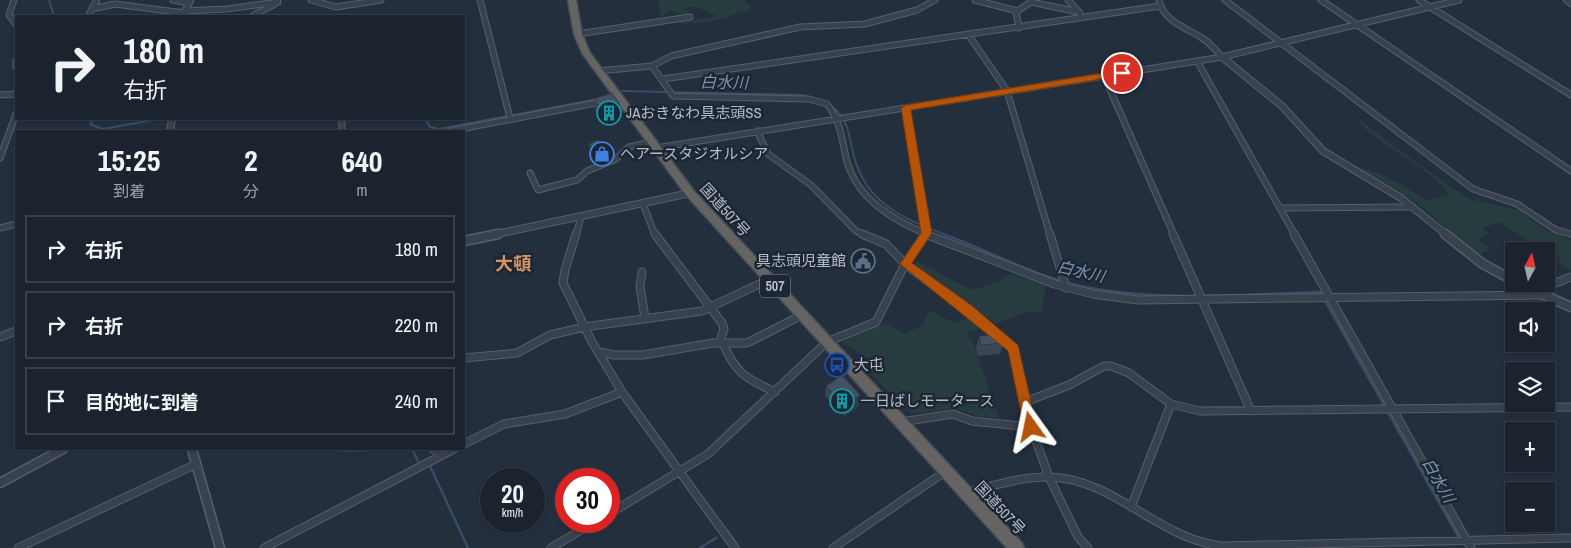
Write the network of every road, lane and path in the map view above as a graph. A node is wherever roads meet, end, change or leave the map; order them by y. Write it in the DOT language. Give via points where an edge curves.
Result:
graph roads {
  1 [pos="14,0"];
  2 [pos="97,0"];
  3 [pos="120,0"];
  4 [pos="173,0"];
  5 [pos="311,0"];
  6 [pos="380,0"];
  7 [pos="480,0"];
  8 [pos="572,0"];
  9 [pos="935,0"];
  10 [pos="975,0"];
  11 [pos="1068,0"];
  12 [pos="1159,0"];
  13 [pos="1225,0"];
  14 [pos="1321,0"];
  15 [pos="1419,0"];
  16 [pos="1459,0"];
  17 [pos="1567,0"];
  18 [pos="189,1"];
  19 [pos="279,1"];
  20 [pos="1571,3"];
  21 [pos="116,4"];
  22 [pos="1160,6"];
  23 [pos="1430,7"];
  24 [pos="336,8"];
  25 [pos="92,9"];
  26 [pos="1017,11"];
  27 [pos="1079,12"];
  28 [pos="184,13"];
  29 [pos="89,15"];
  30 [pos="254,15"];
  31 [pos="336,15"];
  32 [pos="690,17"];
  33 [pos="1087,17"];
  34 [pos="15,23"];
  35 [pos="1357,25"];
  36 [pos="1019,28"];
  37 [pos="578,34"];
  38 [pos="968,34"];
  39 [pos="1281,44"];
  40 [pos="1222,57"];
  41 [pos="1197,61"];
  42 [pos="652,66"];
  43 [pos="598,71"];
  44 [pos="1104,76"];
  45 [pos="663,79"];
  46 [pos="1007,91"];
  47 [pos="15,94"];
  48 [pos="0,95"];
  49 [pos="1571,95"];
  50 [pos="606,101"];
  51 [pos="906,108"];
  52 [pos="15,117"];
  53 [pos="510,118"];
  54 [pos="837,119"];
  55 [pos="455,130"];
  56 [pos="757,131"];
  57 [pos="654,145"];
  58 [pos="0,158"];
  59 [pos="1571,171"];
  60 [pos="530,173"];
  61 [pos="690,193"];
  62 [pos="643,204"];
  63 [pos="1413,207"];
  64 [pos="1280,208"];
  65 [pos="581,217"];
  66 [pos="15,224"];
  67 [pos="0,228"];
  68 [pos="926,233"];
  69 [pos="1571,234"];
  70 [pos="465,241"];
  71 [pos="905,264"];
  72 [pos="642,272"];
  73 [pos="1505,276"];
  74 [pos="1571,277"];
  75 [pos="768,280"];
  76 [pos="1066,288"];
  77 [pos="1540,293"];
  78 [pos="1330,298"];
  79 [pos="1202,300"];
  80 [pos="1571,307"];
  81 [pos="712,308"];
  82 [pos="802,315"];
  83 [pos="645,318"];
  84 [pos="584,327"];
  85 [pos="15,331"];
  86 [pos="0,337"];
  87 [pos="722,342"];
  88 [pos="827,342"];
  89 [pos="599,352"];
  90 [pos="465,358"];
  91 [pos="622,392"];
  92 [pos="775,392"];
  93 [pos="1025,402"];
  94 [pos="1171,404"];
  95 [pos="1571,408"];
  96 [pos="1394,410"];
  97 [pos="1251,411"];
  98 [pos="901,422"];
  99 [pos="1031,427"];
  100 [pos="465,444"];
  101 [pos="61,450"];
  102 [pos="192,450"];
  103 [pos="434,450"];
  104 [pos="452,450"];
  105 [pos="440,456"];
  106 [pos="196,464"];
  107 [pos="946,471"];
  108 [pos="679,472"];
  109 [pos="1049,477"];
  110 [pos="0,483"];
  111 [pos="965,493"];
  112 [pos="620,507"];
  113 [pos="1131,507"];
  114 [pos="576,533"];
  115 [pos="1571,538"];
  116 [pos="1469,544"];
  117 [pos="18,548"];
  118 [pos="220,548"];
  119 [pos="264,548"];
  120 [pos="552,548"];
  121 [pos="734,548"];
  122 [pos="833,548"];
  123 [pos="1017,548"];
  124 [pos="1088,548"];
  1 -- 34 [label="street" via="9,15"];
  2 -- 25 [label="street"];
  3 -- 21 [label="street"];
  4 -- 18 [label="street"];
  5 -- 24 [label="street"];
  6 -- 24 [label="street"];
  7 -- 53 [label="street"];
  8 -- 37 [label="highway, 国道507号 / 507"];
  9 -- 42 [label="street" via="917,10 887,19 865,24 800,26 671,56"];
  10 -- 26 [label="street"];
  11 -- 27 [label="street"];
  12 -- 22 [label="street"];
  13 -- 39 [label="street"];
  14 -- 35 [label="street"];
  15 -- 23 [label="street"];
  16 -- 23 [label="street"];
  17 -- 20 [label="street"];
  18 -- 28 [label="street"];
  19 -- 28 [label="street"];
  19 -- 30 [label="street"];
  21 -- 25 [label="street"];
  21 -- 28 [label="street"];
  22 -- 33 [label="street"];
  22 -- 40 [label="street" via="1168,17 1203,38"];
  23 -- 35 [label="street"];
  23 -- 49 [label="street"];
  24 -- 31 [label="street"];
  25 -- 29 [label="street"];
  26 -- 27 [label="street" via="1034,2"];
  26 -- 36 [label="street"];
  27 -- 33 [label="street"];
  32 -- 37 [label="street"];
  33 -- 36 [label="street"];
  35 -- 39 [label="street"];
  35 -- 59 [label="street"];
  36 -- 38 [label="street"];
  37 -- 43 [label="highway, 国道507号 / 507"];
  38 -- 45 [label="street"];
  38 -- 46 [label="street"];
  39 -- 40 [label="street"];
  39 -- 69 [label="street" via="1473,189 1518,204 1556,230"];
  40 -- 41 [label="street"];
  40 -- 63 [label="street" via="1282,106 1323,151"];
  41 -- 44 [label="street"];
  41 -- 64 [label="street"];
  42 -- 43 [label="street"];
  42 -- 45 [label="street"];
  43 -- 57 [label="highway, 国道507号 / 507" via="616,99"];
  44 -- 46 [label="street"];
  44 -- 79 [label="street"];
  45 -- 54 [label="street" via="674,96 809,99 827,104"];
  46 -- 51 [label="street"];
  46 -- 76 [label="street"];
  47 -- 48 [label="street"];
  50 -- 53 [label="street"];
  51 -- 54 [label="street"];
  51 -- 68 [label="street"];
  52 -- 58 [label="street"];
  53 -- 55 [label="street"];
  54 -- 56 [label="street"];
  54 -- 68 [label="street" via="856,182 881,208"];
  56 -- 57 [label="street"];
  56 -- 71 [label="street" via="768,154 811,185 856,231 886,244"];
  57 -- 60 [label="street" via="629,147 616,159 587,171 578,180 544,190 538,190"];
  57 -- 61 [label="highway, 国道507号 / 507"];
  61 -- 62 [label="street"];
  61 -- 75 [label="highway, 国道507号 / 507"];
  62 -- 65 [label="street"];
  62 -- 81 [label="street" via="656,237"];
  63 -- 64 [label="street"];
  63 -- 73 [label="street" via="1483,264"];
  64 -- 78 [label="street"];
  65 -- 70 [label="street"];
  65 -- 84 [label="street" via="562,276"];
  66 -- 67 [label="street"];
  68 -- 71 [label="street"];
  68 -- 76 [label="street"];
  71 -- 88 [label="street" via="876,322"];
  71 -- 93 [label="street" via="1014,348"];
  72 -- 83 [label="street" via="640,287"];
  74 -- 77 [label="street"];
  75 -- 81 [label="street"];
  75 -- 82 [label="highway, 国道507号 / 507"];
  76 -- 79 [label="street" via="1138,300"];
  77 -- 78 [label="street"];
  77 -- 80 [label="street"];
  78 -- 79 [label="street"];
  78 -- 96 [label="street"];
  79 -- 97 [label="street"];
  81 -- 83 [label="street"];
  81 -- 87 [label="street" via="724,329"];
  82 -- 87 [label="street" via="747,343 730,345"];
  82 -- 88 [label="highway, 国道507号 / 507"];
  83 -- 84 [label="street"];
  84 -- 89 [label="street"];
  84 -- 90 [label="street" via="550,336 517,354"];
  85 -- 86 [label="street"];
  87 -- 89 [label="street" via="627,358"];
  87 -- 92 [label="street" via="733,368"];
  88 -- 92 [label="street"];
  88 -- 98 [label="highway, 国道507号 / 507"];
  89 -- 91 [label="street"];
  91 -- 100 [label="street" via="565,414 504,424"];
  91 -- 108 [label="street"];
  92 -- 108 [label="street" via="708,454"];
  93 -- 94 [label="street" via="1069,385 1104,366 1111,366 1129,373"];
  93 -- 99 [label="street"];
  94 -- 97 [label="street" via="1200,411"];
  94 -- 113 [label="street"];
  95 -- 96 [label="street"];
  96 -- 97 [label="street"];
  96 -- 116 [label="street"];
  98 -- 99 [label="street" via="953,414 972,421"];
  98 -- 107 [label="highway, 国道507号 / 507"];
  99 -- 109 [label="street"];
  101 -- 110 [label="street"];
  102 -- 106 [label="street"];
  103 -- 105 [label="street"];
  104 -- 105 [label="street"];
  105 -- 119 [label="street"];
  106 -- 117 [label="street"];
  106 -- 118 [label="street"];
  107 -- 111 [label="highway, 国道507号 / 507"];
  107 -- 122 [label="street"];
  108 -- 112 [label="street"];
  108 -- 121 [label="street"];
  109 -- 111 [label="street"];
  109 -- 113 [label="street" via="1092,487"];
  109 -- 124 [label="street" via="1078,537"];
  111 -- 123 [label="highway, 国道507号 / 507"];
  113 -- 116 [label="street" via="1162,527 1198,543 1222,546"];
  114 -- 120 [label="street"];
  115 -- 116 [label="street"];
}
